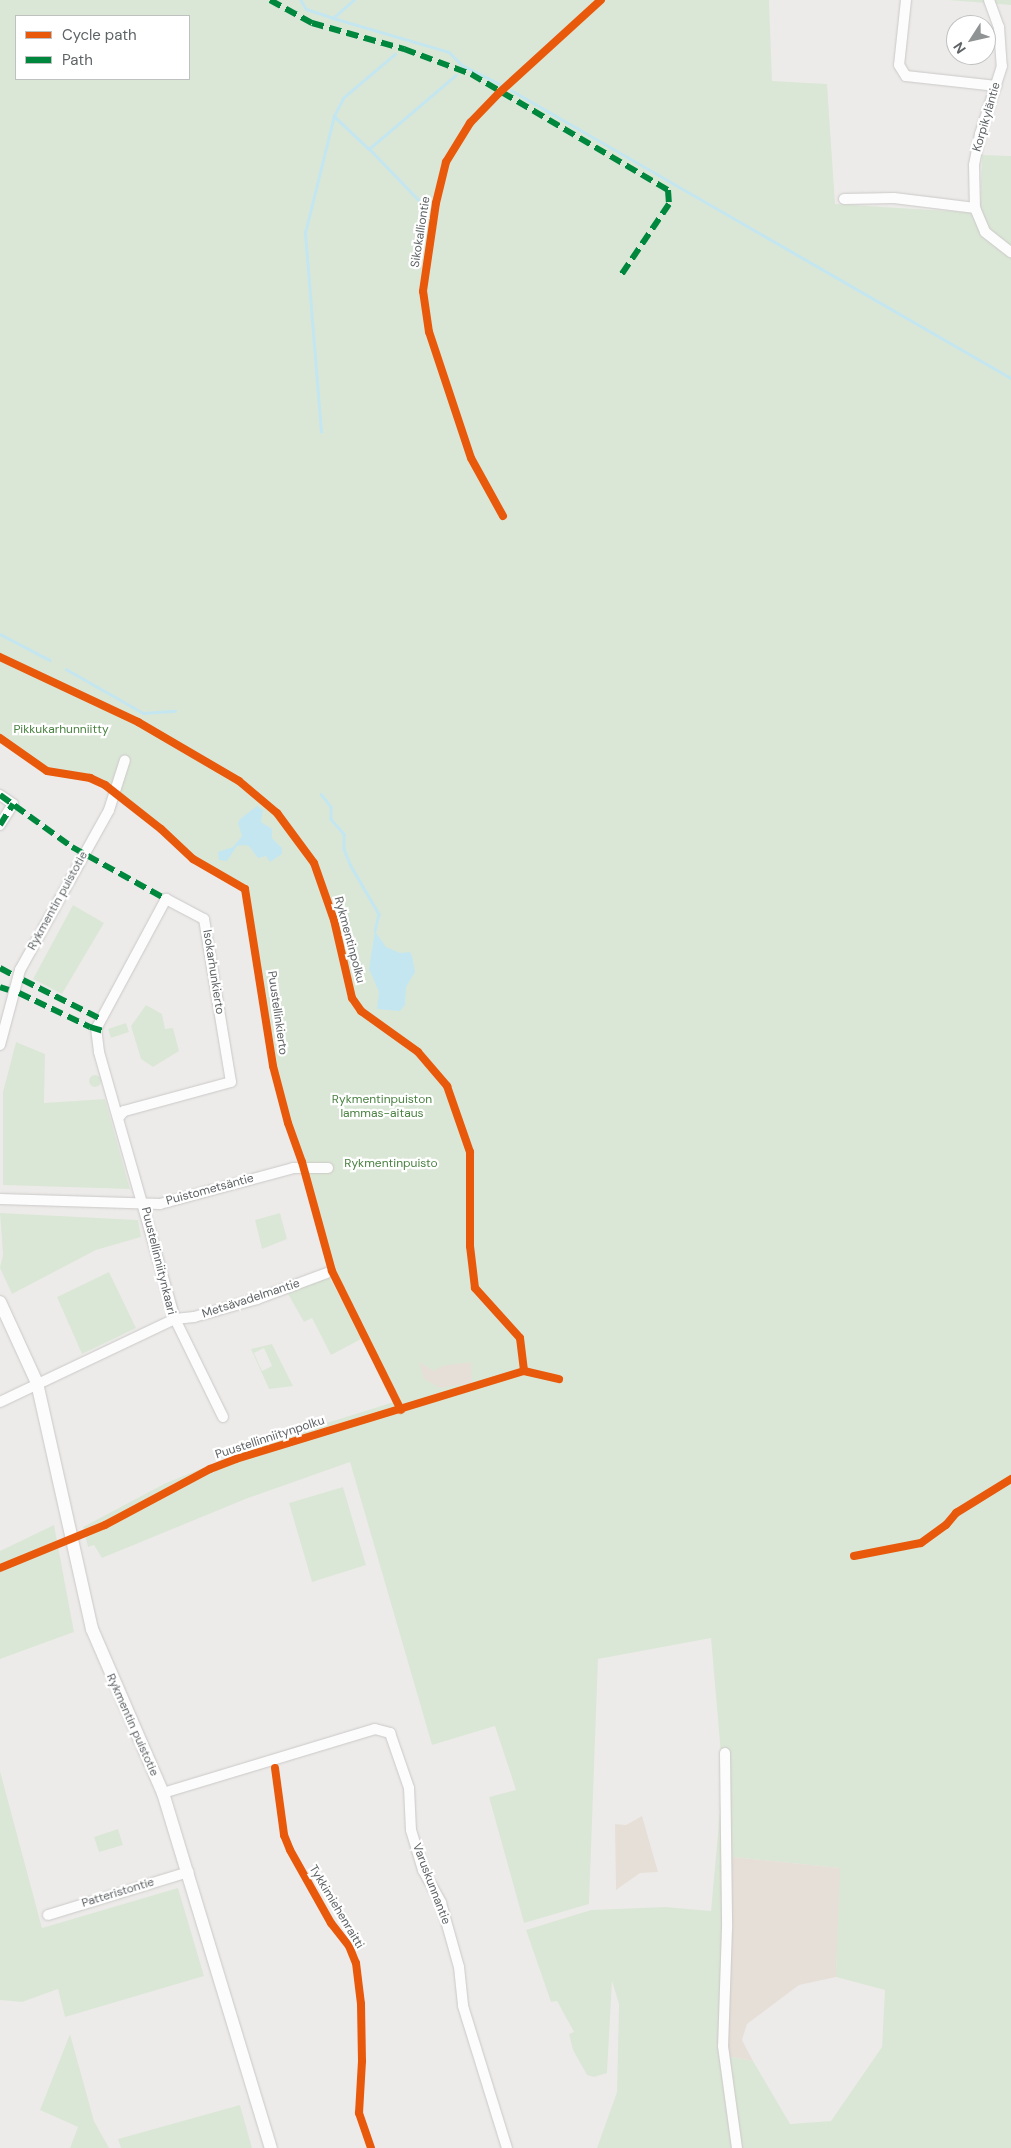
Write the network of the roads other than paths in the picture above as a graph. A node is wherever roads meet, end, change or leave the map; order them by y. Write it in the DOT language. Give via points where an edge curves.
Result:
graph roads {
  1 [pos="906,0"];
  2 [pos="989,0"];
  3 [pos="996,86"];
  4 [pos="844,199"];
  5 [pos="975,208"];
  6 [pos="1011,252"];
  7 [pos="125,760"];
  8 [pos="0,795"];
  9 [pos="0,825"];
  10 [pos="101,1015"];
  11 [pos="0,1045"];
  12 [pos="119,1117"];
  13 [pos="328,1168"];
  14 [pos="0,1199"];
  15 [pos="143,1204"];
  16 [pos="327,1273"];
  17 [pos="0,1302"];
  18 [pos="175,1319"];
  19 [pos="37,1383"];
  20 [pos="0,1402"];
  21 [pos="222,1417"];
  22 [pos="725,1752"];
  23 [pos="163,1793"];
  24 [pos="189,1872"];
  25 [pos="48,1915"];
  26 [pos="734,2147"];
  27 [pos="271,2148"];
  28 [pos="507,2148"];
  1 -- 3 [label="street" via="899,65 906,76"];
  2 -- 3 [label="street, Korpikyläntie" via="999,27 1002,66"];
  3 -- 5 [label="street, Korpikyläntie" via="974,165"];
  4 -- 5 [label="street" via="894,198"];
  5 -- 6 [label="street, Korpikyläntie" via="985,232"];
  7 -- 11 [label="street, Rykmentin puistotie" via="109,810 20,970"];
  8 -- 9 [label="street" via="13,804"];
  10 -- 12 [label="street, Puustellinniitynkaari" via="96,1029 99,1052"];
  10 -- 12 [label="street, Isokarhunkierto" via="166,899 204,919 231,1082 124,1111"];
  12 -- 15 [label="street, Puustellinniitynkaari"];
  13 -- 15 [label="street, Puistometsäntie" via="293,1168 160,1204"];
  14 -- 15 [label="street, Puistometsäntie"];
  15 -- 18 [label="street, Puustellinniitynkaari"];
  16 -- 18 [label="street, Metsävadelmantie" via="257,1300"];
  17 -- 19 [label="street, Rykmentin puistotie"];
  18 -- 19 [label="street, Puustellinniitynkaari"];
  18 -- 21 [label="street"];
  19 -- 20 [label="street, Puustellinniitynkaari"];
  19 -- 23 [label="street, Rykmentin puistotie" via="77,1567 99,1651"];
  22 -- 26 [label="street" via="727,1928 723,2046"];
  23 -- 24 [label="street, Rykmentin puistotie"];
  23 -- 28 [label="street, Varuskunnantie" via="375,1729 390,1734 409,1788 411,1830 423,1870 440,1903 458,1967 463,2006"];
  24 -- 25 [label="street, Patteristontie"];
  24 -- 27 [label="street, Rykmentin puistotie"];
}
